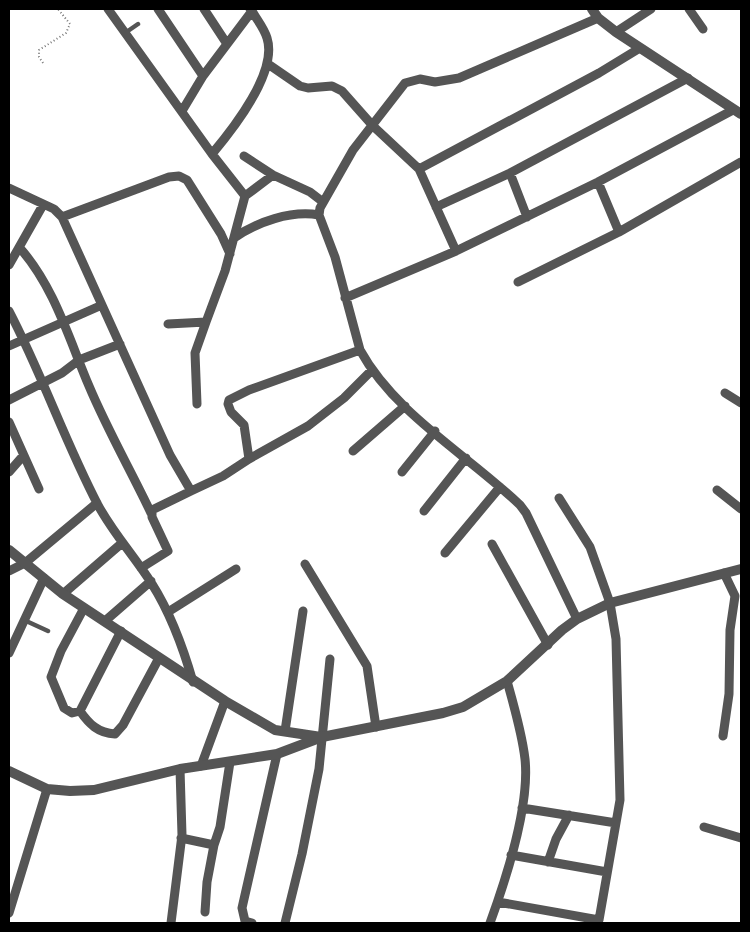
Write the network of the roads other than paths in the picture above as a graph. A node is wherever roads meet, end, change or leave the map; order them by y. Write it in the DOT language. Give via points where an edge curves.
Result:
graph roads {
  1 [pos="108,9"];
  2 [pos="158,9"];
  3 [pos="204,9"];
  4 [pos="651,9"];
  5 [pos="688,9"];
  6 [pos="251,10"];
  7 [pos="595,13"];
  8 [pos="138,24"];
  9 [pos="703,29"];
  10 [pos="616,32"];
  11 [pos="125,33"];
  12 [pos="227,44"];
  13 [pos="640,48"];
  14 [pos="268,64"];
  15 [pos="203,76"];
  16 [pos="688,78"];
  17 [pos="182,111"];
  18 [pos="737,112"];
  19 [pos="373,126"];
  20 [pos="212,154"];
  21 [pos="244,156"];
  22 [pos="741,162"];
  23 [pos="419,170"];
  24 [pos="510,173"];
  25 [pos="274,175"];
  26 [pos="598,182"];
  27 [pos="9,188"];
  28 [pos="245,196"];
  29 [pos="323,202"];
  30 [pos="43,205"];
  31 [pos="436,207"];
  32 [pos="319,215"];
  33 [pos="62,217"];
  34 [pos="528,217"];
  35 [pos="619,232"];
  36 [pos="234,238"];
  37 [pos="19,247"];
  38 [pos="456,251"];
  39 [pos="230,254"];
  40 [pos="9,266"];
  41 [pos="518,282"];
  42 [pos="345,298"];
  43 [pos="102,305"];
  44 [pos="9,311"];
  45 [pos="63,322"];
  46 [pos="206,322"];
  47 [pos="168,324"];
  48 [pos="22,340"];
  49 [pos="120,344"];
  50 [pos="9,346"];
  51 [pos="360,350"];
  52 [pos="78,360"];
  53 [pos="372,370"];
  54 [pos="41,383"];
  55 [pos="725,393"];
  56 [pos="9,400"];
  57 [pos="741,403"];
  58 [pos="196,404"];
  59 [pos="404,406"];
  60 [pos="9,422"];
  61 [pos="435,431"];
  62 [pos="353,451"];
  63 [pos="23,456"];
  64 [pos="466,458"];
  65 [pos="249,459"];
  66 [pos="9,472"];
  67 [pos="402,472"];
  68 [pos="500,487"];
  69 [pos="40,489"];
  70 [pos="717,490"];
  71 [pos="191,491"];
  72 [pos="558,498"];
  73 [pos="97,503"];
  74 [pos="741,509"];
  75 [pos="424,511"];
  76 [pos="151,513"];
  77 [pos="122,543"];
  78 [pos="492,544"];
  79 [pos="9,550"];
  80 [pos="445,553"];
  81 [pos="25,563"];
  82 [pos="305,564"];
  83 [pos="141,568"];
  84 [pos="236,569"];
  85 [pos="741,569"];
  86 [pos="9,572"];
  87 [pos="724,573"];
  88 [pos="44,578"];
  89 [pos="150,582"];
  90 [pos="63,594"];
  91 [pos="610,604"];
  92 [pos="84,608"];
  93 [pos="302,611"];
  94 [pos="168,612"];
  95 [pos="577,619"];
  96 [pos="24,620"];
  97 [pos="105,621"];
  98 [pos="121,631"];
  99 [pos="48,632"];
  100 [pos="548,645"];
  101 [pos="9,653"];
  102 [pos="159,658"];
  103 [pos="330,659"];
  104 [pos="507,681"];
  105 [pos="193,682"];
  106 [pos="225,701"];
  107 [pos="80,710"];
  108 [pos="376,727"];
  109 [pos="285,731"];
  110 [pos="722,736"];
  111 [pos="322,737"];
  112 [pos="276,754"];
  113 [pos="230,762"];
  114 [pos="202,766"];
  115 [pos="180,769"];
  116 [pos="9,772"];
  117 [pos="47,789"];
  118 [pos="522,808"];
  119 [pos="569,816"];
  120 [pos="616,823"];
  121 [pos="704,827"];
  122 [pos="181,838"];
  123 [pos="741,838"];
  124 [pos="214,845"];
  125 [pos="511,854"];
  126 [pos="548,862"];
  127 [pos="607,872"];
  128 [pos="498,902"];
  129 [pos="205,912"];
  130 [pos="9,913"];
  131 [pos="248,922"];
  132 [pos="599,922"];
  133 [pos="171,923"];
  134 [pos="285,923"];
  135 [pos="490,923"];
  1 -- 11 [label="street"];
  2 -- 15 [label="street"];
  3 -- 12 [label="street"];
  4 -- 10 [label="street"];
  5 -- 9 [label="street"];
  6 -- 12 [label="street"];
  6 -- 14 [label="street" via="268,39"];
  7 -- 10 [label="street"];
  7 -- 19 [label="street" via="459,78 405,83"];
  8 -- 11 [label="lane"];
  10 -- 13 [label="street"];
  11 -- 17 [label="street"];
  12 -- 15 [label="street"];
  13 -- 16 [label="street"];
  13 -- 23 [label="street"];
  14 -- 19 [label="street" via="300,86 338,88"];
  14 -- 20 [label="street" via="239,120"];
  15 -- 17 [label="street"];
  16 -- 18 [label="street"];
  16 -- 24 [label="street"];
  17 -- 20 [label="street"];
  18 -- 26 [label="street"];
  19 -- 23 [label="street"];
  19 -- 29 [label="street" via="353,150"];
  20 -- 28 [label="street"];
  21 -- 25 [label="street"];
  22 -- 35 [label="street"];
  23 -- 31 [label="street"];
  24 -- 31 [label="street"];
  24 -- 34 [label="street"];
  25 -- 28 [label="street"];
  25 -- 29 [label="street"];
  26 -- 34 [label="street"];
  26 -- 35 [label="street"];
  27 -- 30 [label="street"];
  28 -- 36 [label="street"];
  29 -- 32 [label="street"];
  30 -- 33 [label="street"];
  30 -- 37 [label="street"];
  31 -- 38 [label="street"];
  32 -- 36 [label="street" via="299,214 272,220"];
  32 -- 42 [label="street" via="335,257"];
  33 -- 39 [label="street" via="178,176 188,180"];
  33 -- 43 [label="street"];
  34 -- 38 [label="street"];
  35 -- 41 [label="street"];
  36 -- 39 [label="street"];
  37 -- 40 [label="street"];
  37 -- 45 [label="street" via="40,272"];
  38 -- 42 [label="street"];
  39 -- 46 [label="street"];
  42 -- 51 [label="street"];
  43 -- 45 [label="street"];
  43 -- 49 [label="street"];
  44 -- 48 [label="street"];
  45 -- 48 [label="street"];
  45 -- 52 [label="street"];
  46 -- 47 [label="street"];
  46 -- 58 [label="street" via="195,353"];
  48 -- 50 [label="street"];
  48 -- 54 [label="street"];
  49 -- 52 [label="street"];
  49 -- 71 [label="street" via="170,455"];
  51 -- 53 [label="street"];
  51 -- 65 [label="street" via="229,400 231,412 244,426"];
  52 -- 54 [label="street" via="62,373"];
  52 -- 76 [label="street"];
  53 -- 59 [label="street"];
  53 -- 65 [label="street" via="314,422"];
  54 -- 56 [label="street"];
  54 -- 73 [label="street"];
  55 -- 57 [label="street"];
  59 -- 61 [label="street"];
  59 -- 62 [label="street"];
  60 -- 63 [label="street"];
  61 -- 64 [label="street"];
  61 -- 67 [label="street"];
  63 -- 66 [label="street"];
  63 -- 69 [label="street"];
  64 -- 68 [label="street"];
  64 -- 75 [label="street"];
  65 -- 71 [label="street"];
  68 -- 80 [label="street"];
  68 -- 95 [label="street" via="526,513"];
  70 -- 74 [label="street"];
  71 -- 76 [label="street"];
  72 -- 91 [label="street" via="590,547"];
  73 -- 77 [label="street"];
  73 -- 81 [label="street"];
  76 -- 83 [label="street" via="168,551"];
  77 -- 83 [label="street"];
  77 -- 90 [label="street"];
  78 -- 100 [label="street"];
  79 -- 81 [label="street"];
  81 -- 86 [label="street"];
  81 -- 88 [label="street"];
  82 -- 108 [label="street" via="367,666"];
  83 -- 89 [label="street"];
  84 -- 94 [label="street"];
  85 -- 87 [label="street"];
  87 -- 91 [label="street"];
  87 -- 110 [label="street" via="735,596 730,630 729,694"];
  88 -- 90 [label="street"];
  88 -- 96 [label="street"];
  89 -- 94 [label="street"];
  89 -- 97 [label="street"];
  90 -- 92 [label="street"];
  91 -- 95 [label="street"];
  91 -- 120 [label="street" via="618,679 620,800"];
  92 -- 97 [label="street"];
  92 -- 107 [label="street" via="51,677 64,708 72,713"];
  93 -- 109 [label="street"];
  94 -- 105 [label="street"];
  95 -- 100 [label="street"];
  96 -- 99 [label="lane"];
  96 -- 101 [label="street"];
  97 -- 98 [label="street"];
  98 -- 102 [label="street"];
  98 -- 107 [label="street"];
  100 -- 104 [label="street"];
  102 -- 105 [label="street"];
  102 -- 107 [label="street" via="115,734 95,728"];
  103 -- 111 [label="street"];
  104 -- 108 [label="street" via="463,707"];
  104 -- 118 [label="street" via="525,759"];
  105 -- 106 [label="street"];
  106 -- 109 [label="street" via="266,726"];
  106 -- 114 [label="street"];
  108 -- 111 [label="street"];
  109 -- 111 [label="street"];
  111 -- 112 [label="street"];
  111 -- 134 [label="street" via="319,769"];
  112 -- 113 [label="street"];
  112 -- 131 [label="street" via="242,908"];
  113 -- 114 [label="street"];
  113 -- 124 [label="street"];
  114 -- 115 [label="street"];
  115 -- 117 [label="street" via="94,790"];
  115 -- 122 [label="street"];
  116 -- 117 [label="street"];
  117 -- 130 [label="street"];
  118 -- 119 [label="street"];
  118 -- 125 [label="street"];
  119 -- 120 [label="street"];
  119 -- 126 [label="street"];
  120 -- 127 [label="street"];
  121 -- 123 [label="street"];
  122 -- 124 [label="street"];
  122 -- 133 [label="street"];
  124 -- 129 [label="street"];
  125 -- 126 [label="street"];
  125 -- 128 [label="street"];
  126 -- 127 [label="street"];
  127 -- 132 [label="street"];
  128 -- 132 [label="street"];
  128 -- 135 [label="street"];
}
